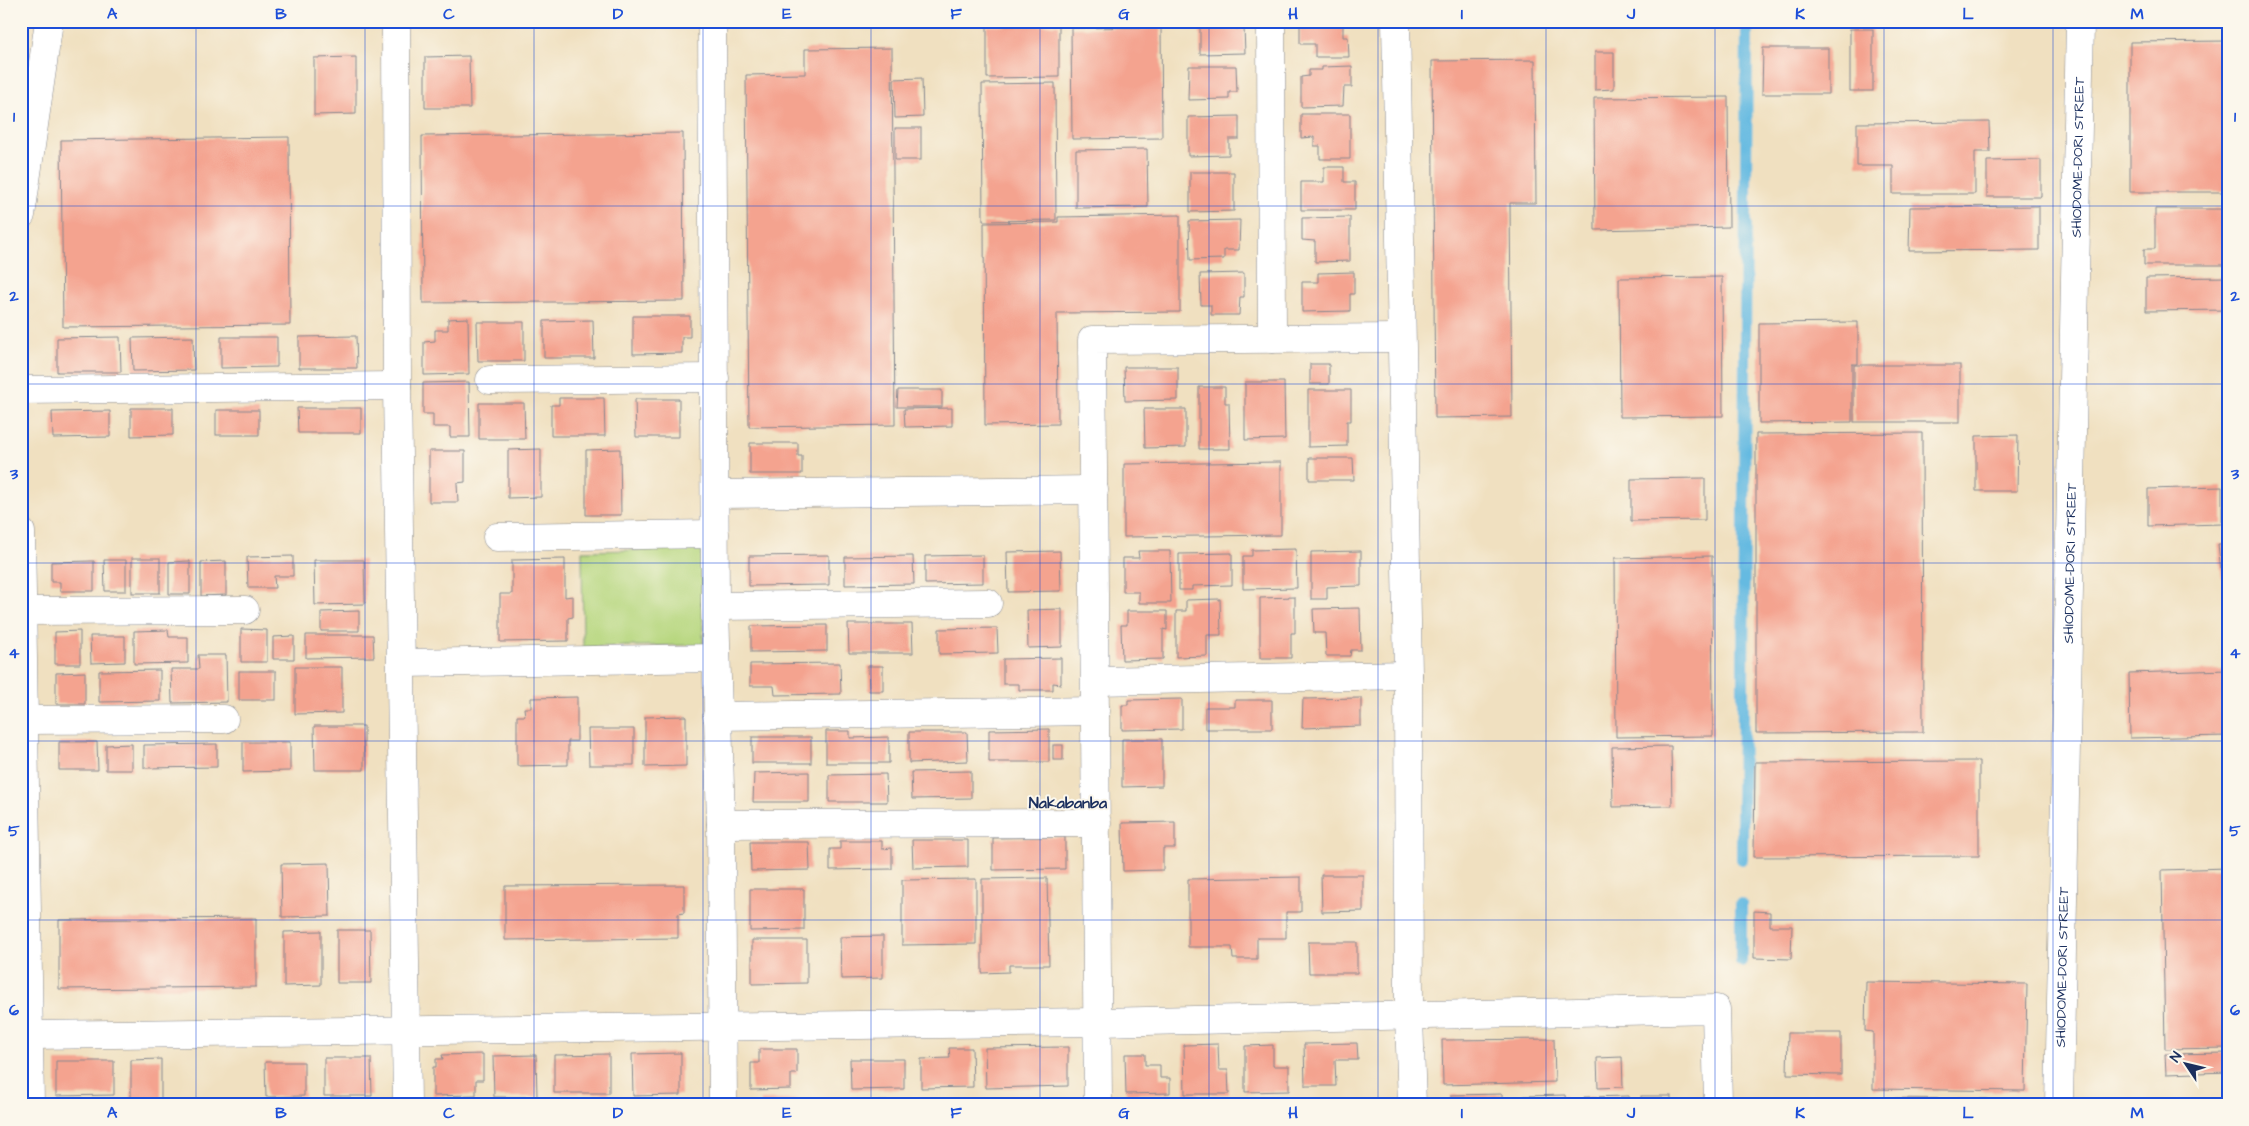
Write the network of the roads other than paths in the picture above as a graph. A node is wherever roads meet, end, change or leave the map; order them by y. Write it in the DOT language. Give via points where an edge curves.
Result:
graph roads {
  1 [pos="49,21"];
  2 [pos="396,21"];
  3 [pos="712,21"];
  4 [pos="1271,21"];
  5 [pos="1396,21"];
  6 [pos="2080,21"];
  7 [pos="21,215"];
  8 [pos="1401,338"];
  9 [pos="1272,339"];
  10 [pos="715,378"];
  11 [pos="490,380"];
  12 [pos="397,386"];
  13 [pos="21,390"];
  14 [pos="1094,490"];
  15 [pos="715,494"];
  16 [pos="21,532"];
  17 [pos="715,534"];
  18 [pos="497,536"];
  19 [pos="988,603"];
  20 [pos="715,606"];
  21 [pos="244,610"];
  22 [pos="22,611"];
  23 [pos="716,658"];
  24 [pos="402,663"];
  25 [pos="1408,675"];
  26 [pos="1096,682"];
  27 [pos="1096,711"];
  28 [pos="717,716"];
  29 [pos="224,719"];
  30 [pos="23,720"];
  31 [pos="1097,823"];
  32 [pos="721,824"];
  33 [pos="1409,1016"];
  34 [pos="1098,1022"];
  35 [pos="722,1028"];
  36 [pos="406,1032"];
  37 [pos="30,1035"];
  38 [pos="30,1105"];
  39 [pos="406,1105"];
  40 [pos="724,1105"];
  41 [pos="1098,1105"];
  42 [pos="1412,1105"];
  43 [pos="1718,1105"];
  44 [pos="2059,1105"];
  1 -- 7 [label="street"];
  2 -- 12 [label="street"];
  3 -- 10 [label="street"];
  4 -- 9 [label="street"];
  5 -- 8 [label="street"];
  6 -- 44 [label="street, SHIODOME-DORI STREET"];
  8 -- 9 [label="street"];
  8 -- 25 [label="street"];
  9 -- 14 [label="street" via="1092,340"];
  10 -- 11 [label="street"];
  10 -- 15 [label="street"];
  12 -- 13 [label="street"];
  12 -- 24 [label="street"];
  14 -- 15 [label="street"];
  14 -- 26 [label="street"];
  15 -- 17 [label="street"];
  16 -- 22 [label="street"];
  17 -- 18 [label="street"];
  17 -- 20 [label="street"];
  19 -- 20 [label="street"];
  20 -- 23 [label="street"];
  21 -- 22 [label="street"];
  22 -- 30 [label="street"];
  23 -- 24 [label="street"];
  23 -- 28 [label="street"];
  24 -- 36 [label="street"];
  25 -- 26 [label="street"];
  25 -- 33 [label="street"];
  26 -- 27 [label="street"];
  27 -- 28 [label="street"];
  27 -- 31 [label="street"];
  28 -- 32 [label="street"];
  29 -- 30 [label="street"];
  30 -- 37 [label="street"];
  31 -- 32 [label="street"];
  31 -- 34 [label="street"];
  32 -- 35 [label="street"];
  33 -- 34 [label="street"];
  33 -- 42 [label="street"];
  33 -- 43 [label="street" via="1716,1009"];
  34 -- 35 [label="street"];
  34 -- 41 [label="street"];
  35 -- 36 [label="street"];
  35 -- 40 [label="street"];
  36 -- 37 [label="street"];
  36 -- 39 [label="street"];
  37 -- 38 [label="street"];
}
